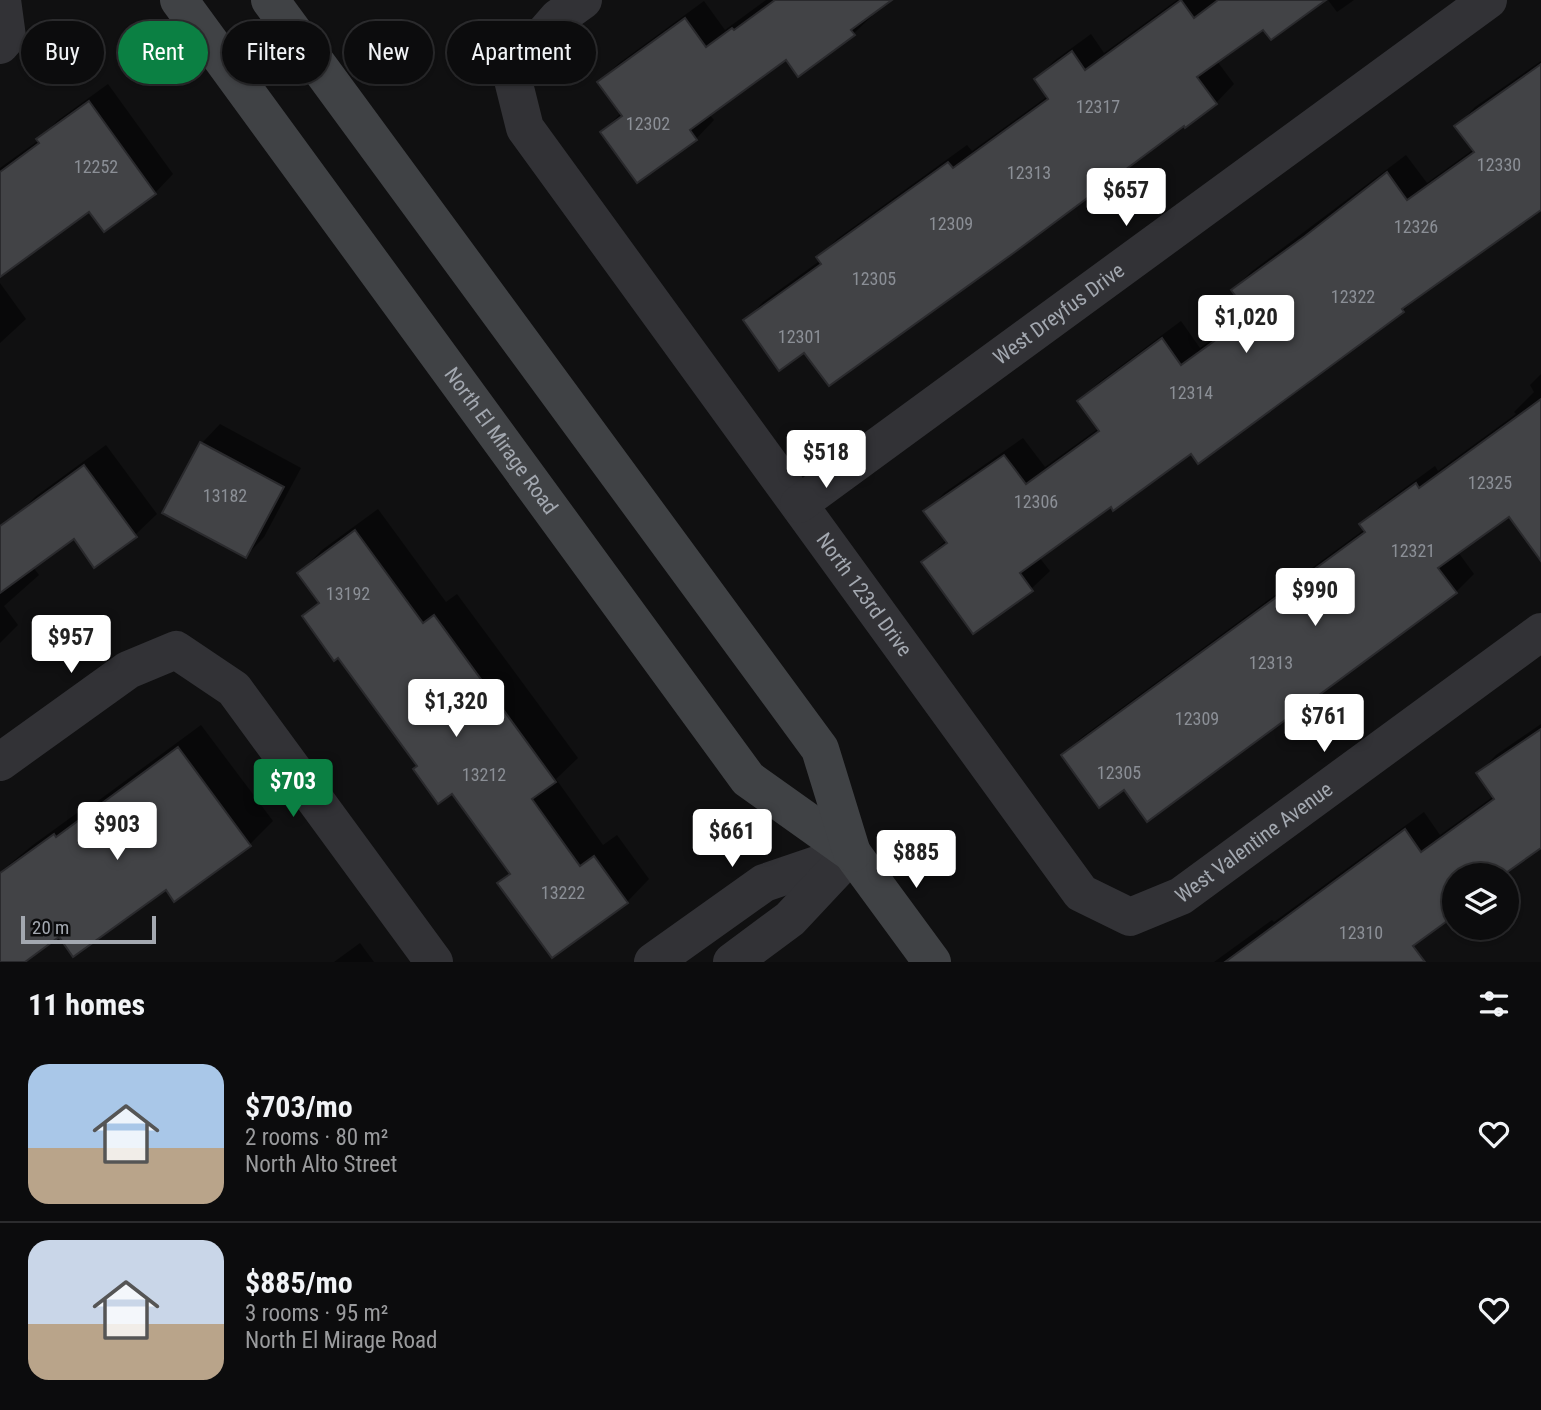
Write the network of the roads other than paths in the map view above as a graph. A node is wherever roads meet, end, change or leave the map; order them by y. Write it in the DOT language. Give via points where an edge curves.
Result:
graph roads {
  1 [pos="2,0"];
  2 [pos="179,0"];
  3 [pos="270,0"];
  4 [pos="583,0"];
  5 [pos="1488,0"];
  6 [pos="3,41"];
  7 [pos="799,504"];
  8 [pos="1541,632"];
  9 [pos="0,762"];
  10 [pos="852,853"];
  11 [pos="1130,917"];
  12 [pos="434,962"];
  13 [pos="653,962"];
  14 [pos="732,962"];
  15 [pos="932,962"];
  1 -- 6 [label="street"];
  2 -- 10 [label="main road, North El Mirage Road" via="748,779"];
  3 -- 10 [label="main road, North El Mirage Road" via="820,749"];
  4 -- 7 [label="street, North 123rd Drive" via="558,18 511,72 525,128"];
  5 -- 7 [label="street, West Dreyfus Drive"];
  7 -- 11 [label="street, North 123rd Drive" via="1081,893"];
  8 -- 11 [label="street, West Valentine Avenue" via="1181,896"];
  9 -- 12 [label="street" via="128,670 176,650 234,689"];
  10 -- 13 [label="street" via="764,883"];
  10 -- 14 [label="street" via="790,919"];
  10 -- 15 [label="main road, North El Mirage Road"];
}
